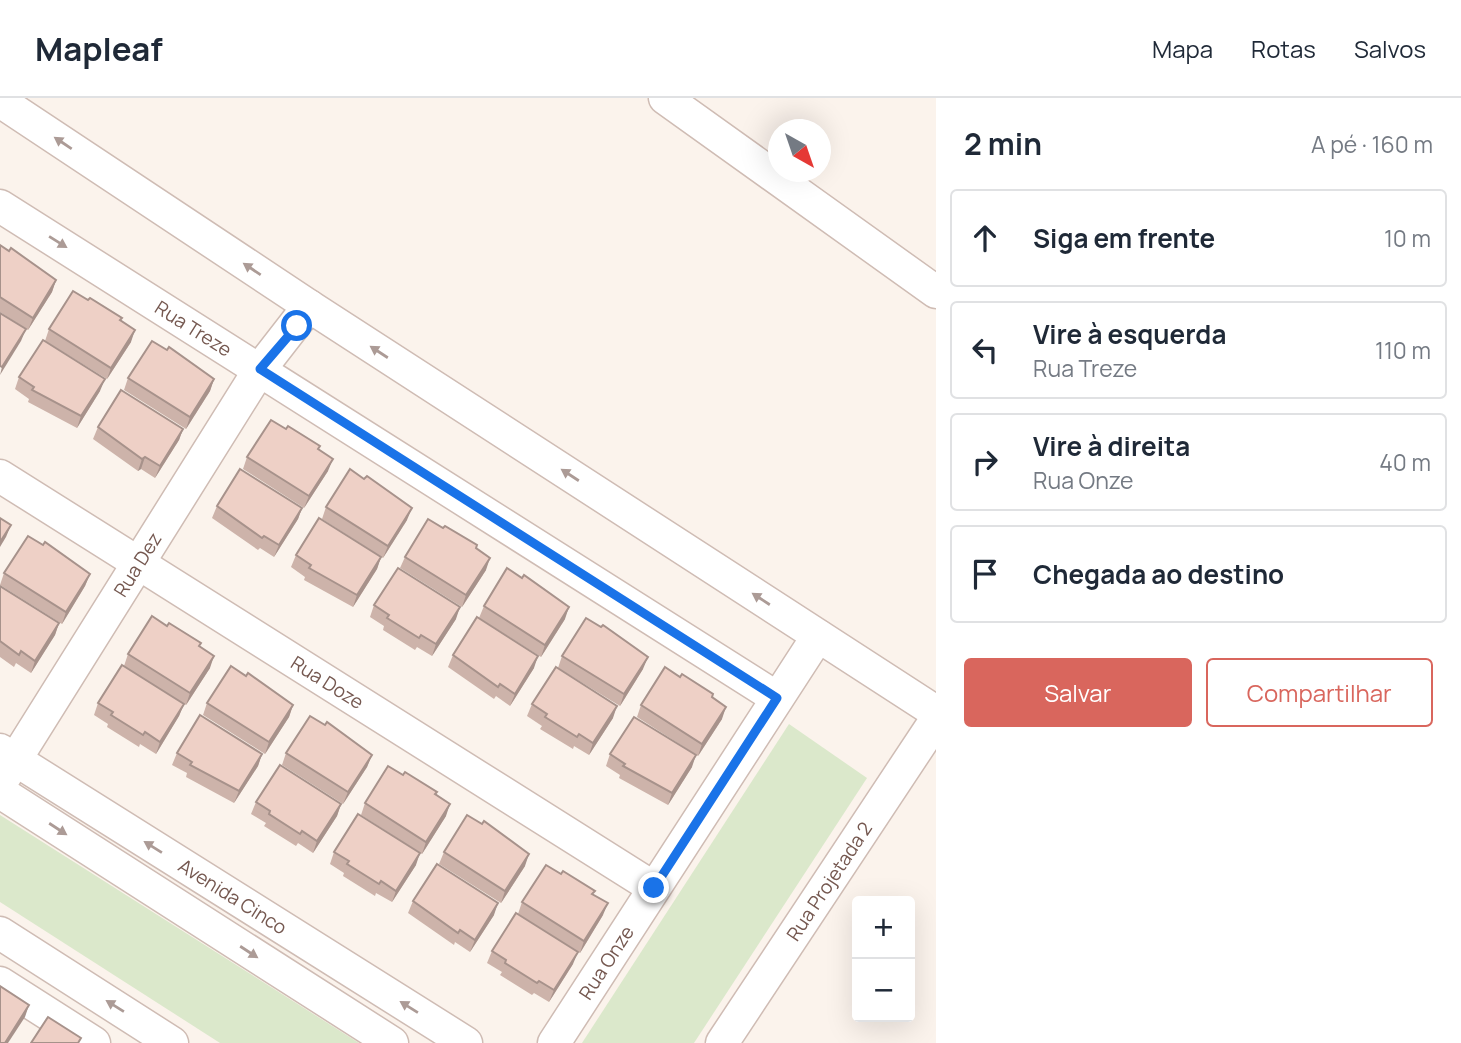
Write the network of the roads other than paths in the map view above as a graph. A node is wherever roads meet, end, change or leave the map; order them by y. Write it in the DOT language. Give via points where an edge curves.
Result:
graph roads {
  1 [pos="665,98"];
  2 [pos="0,102"];
  3 [pos="0,206"];
  4 [pos="936,292"];
  5 [pos="309,306"];
  6 [pos="260,369"];
  7 [pos="0,476"];
  8 [pos="138,564"];
  9 [pos="818,636"];
  10 [pos="777,698"];
  11 [pos="936,712"];
  12 [pos="936,720"];
  13 [pos="5,765"];
  14 [pos="0,793"];
  15 [pos="654,888"];
  16 [pos="0,933"];
  17 [pos="0,983"];
  18 [pos="157,1039"];
  19 [pos="94,1043"];
  20 [pos="392,1043"];
  21 [pos="467,1043"];
  22 [pos="554,1043"];
  23 [pos="722,1043"];
  1 -- 4 [label="street"];
  5 -- 2 [label="street, one-way"];
  3 -- 6 [label="street, Rua Treze, one-way"];
  5 -- 6 [label="street, Rua Dez"];
  9 -- 5 [label="street, one-way"];
  6 -- 8 [label="street, Rua Dez"];
  6 -- 10 [label="street, Rua Treze"];
  7 -- 8 [label="street, Rua Doze"];
  8 -- 13 [label="street, Rua Dez"];
  8 -- 15 [label="street, Rua Doze"];
  9 -- 10 [label="street, Rua Onze"];
  9 -- 11 [label="street"];
  10 -- 15 [label="street, Rua Onze"];
  12 -- 23 [label="street, Rua Projetada 2"];
  21 -- 13 [label="street, Avenida Cinco, one-way"];
  14 -- 20 [label="street, Avenida Cinco, one-way"];
  15 -- 22 [label="street, Rua Onze"];
  18 -- 16 [label="street, one-way"];
  17 -- 19 [label="street"];
}
